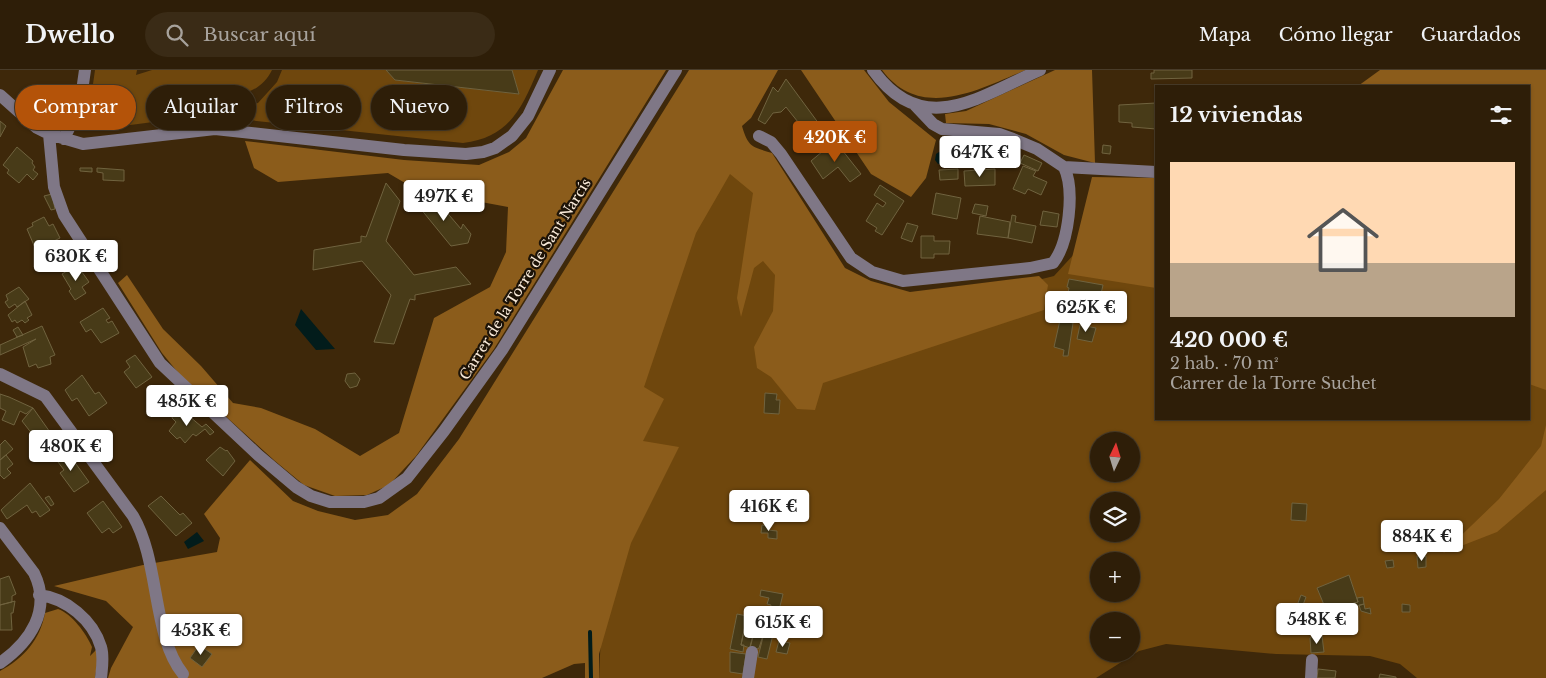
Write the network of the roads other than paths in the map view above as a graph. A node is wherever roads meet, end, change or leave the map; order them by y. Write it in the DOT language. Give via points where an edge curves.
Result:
graph roads {
  1 [pos="85,70"];
  2 [pos="550,70"];
  3 [pos="676,70"];
  4 [pos="873,70"];
  5 [pos="1040,70"];
  6 [pos="0,95"];
  7 [pos="916,105"];
  8 [pos="49,134"];
  9 [pos="759,136"];
  10 [pos="64,140"];
  11 [pos="1064,167"];
  12 [pos="1155,172"];
  13 [pos="0,374"];
  14 [pos="0,528"];
  15 [pos="39,595"];
  16 [pos="752,652"];
  17 [pos="1312,660"];
  18 [pos="0,663"];
  19 [pos="183,674"];
  20 [pos="101,678"];
  21 [pos="748,678"];
  22 [pos="1311,678"];
  1 -- 10 [label="street" via="80,105"];
  2 -- 10 [label="street" via="523,124 499,146 483,152 412,150 215,129 83,144"];
  3 -- 8 [label="street, Carrer de la Torre de Sant Narcís" via="502,350 444,431 407,478 379,498 364,502 330,502 296,486 160,363 59,204 50,163"];
  4 -- 7 [label="street" via="898,97"];
  5 -- 7 [label="street" via="958,106"];
  6 -- 8 [label="street" via="37,128"];
  7 -- 11 [label="street" via="942,129 999,134 1025,143"];
  8 -- 10 [label="street"];
  9 -- 11 [label="street" via="771,142 781,154 851,258 872,272 902,281 1053,263 1060,249 1069,205 1070,183"];
  11 -- 12 [label="street"];
  13 -- 19 [label="street" via="45,396 134,516 144,536 170,654"];
  14 -- 15 [label="street" via="34,573"];
  15 -- 18 [label="street" via="39,612 34,628 24,643"];
  15 -- 20 [label="street" via="61,600 86,621 102,648"];
  16 -- 21 [label="street"];
  17 -- 22 [label="street"];
}
